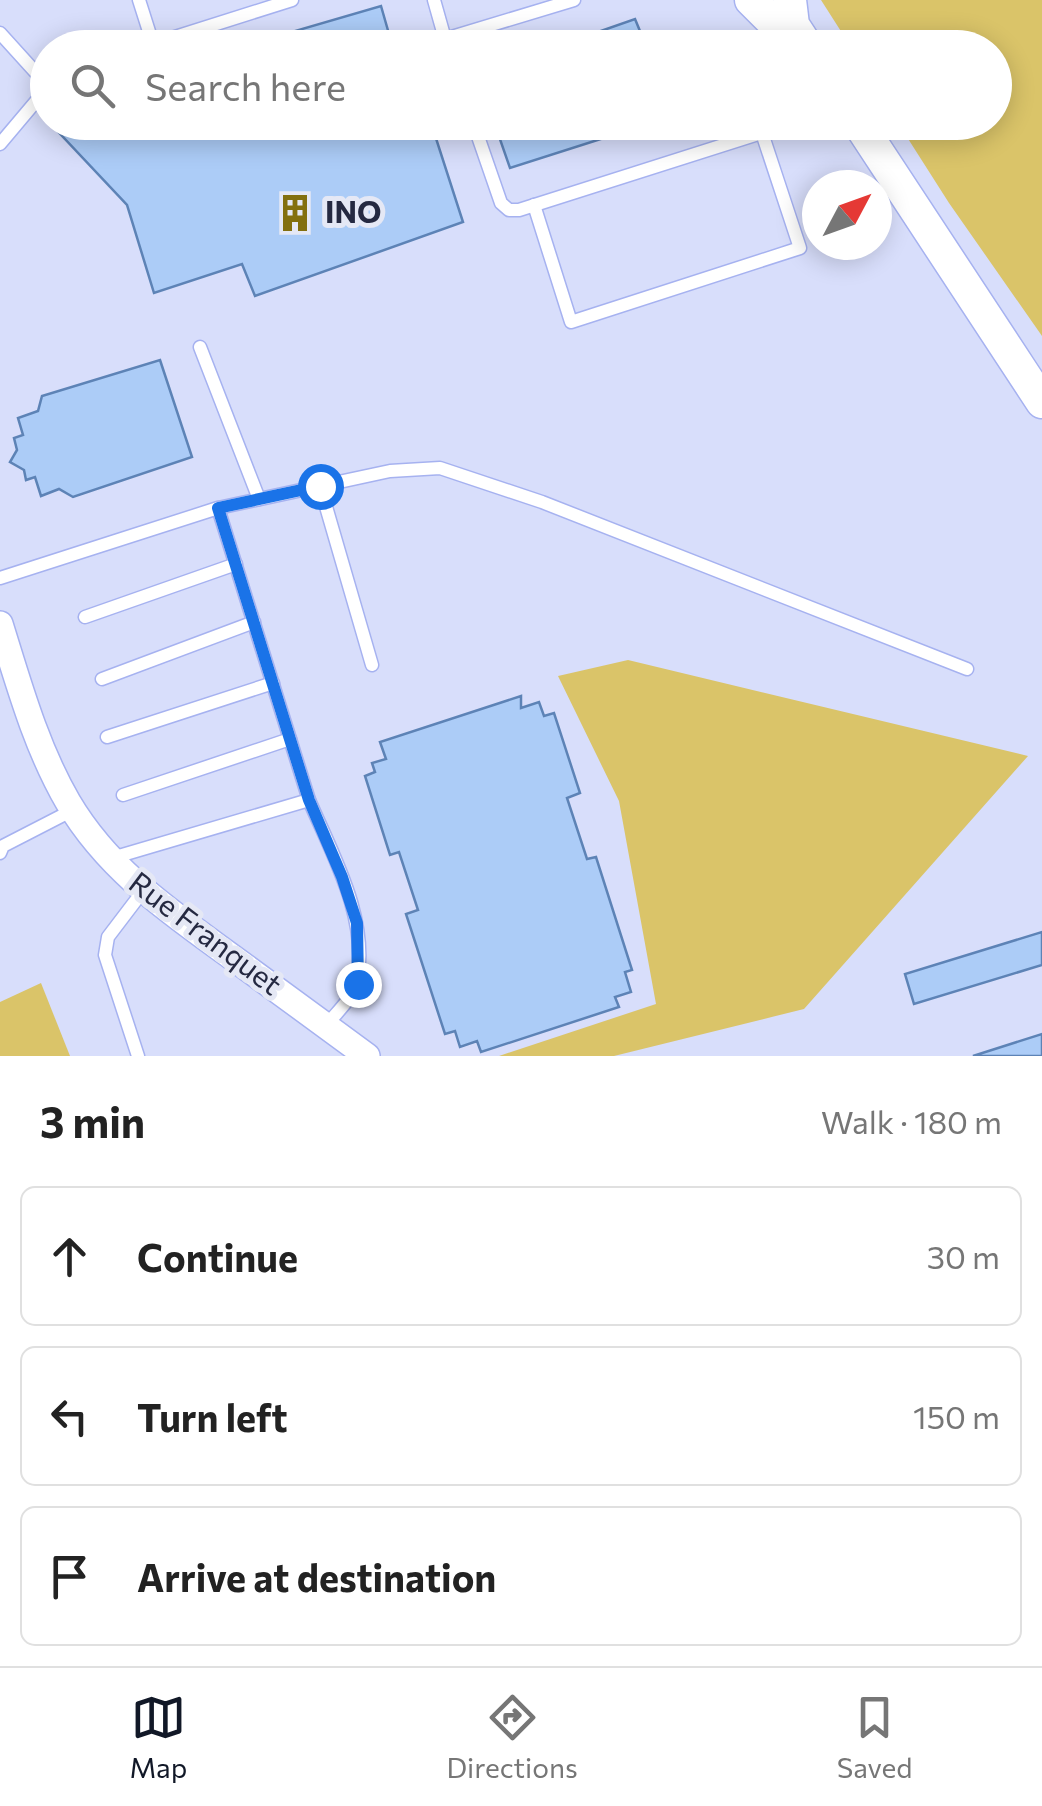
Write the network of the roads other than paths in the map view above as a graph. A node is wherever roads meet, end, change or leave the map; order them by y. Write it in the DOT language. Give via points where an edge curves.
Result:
graph roads {
  1 [pos="139,0"];
  2 [pos="292,0"];
  3 [pos="434,0"];
  4 [pos="574,0"];
  5 [pos="750,0"];
  6 [pos="797,24"];
  7 [pos="144,30"];
  8 [pos="197,30"];
  9 [pos="443,30"];
  10 [pos="485,30"];
  11 [pos="0,33"];
  12 [pos="30,67"];
  13 [pos="30,108"];
  14 [pos="479,140"];
  15 [pos="740,140"];
  16 [pos="764,140"];
  17 [pos="870,140"];
  18 [pos="0,144"];
  19 [pos="534,205"];
  20 [pos="200,348"];
  21 [pos="1042,402"];
  22 [pos="320,486"];
  23 [pos="259,499"];
  24 [pos="218,508"];
  25 [pos="236,564"];
  26 [pos="0,578"];
  27 [pos="85,618"];
  28 [pos="254,622"];
  29 [pos="0,624"];
  30 [pos="372,665"];
  31 [pos="967,670"];
  32 [pos="102,679"];
  33 [pos="273,683"];
  34 [pos="106,737"];
  35 [pos="290,738"];
  36 [pos="124,795"];
  37 [pos="309,800"];
  38 [pos="73,810"];
  39 [pos="0,853"];
  40 [pos="110,859"];
  41 [pos="143,891"];
  42 [pos="326,1026"];
  43 [pos="138,1056"];
  44 [pos="368,1056"];
  1 -- 7 [label="lane"];
  2 -- 8 [label="lane"];
  3 -- 9 [label="lane"];
  4 -- 10 [label="lane"];
  5 -- 6 [label="street" via="773,22"];
  11 -- 12 [label="lane"];
  13 -- 18 [label="lane"];
  14 -- 19 [label="lane" via="501,203 509,210"];
  15 -- 19 [label="lane"];
  16 -- 19 [label="lane" via="800,248 571,322"];
  17 -- 21 [label="street"];
  20 -- 23 [label="lane"];
  22 -- 23 [label="lane"];
  22 -- 30 [label="lane"];
  22 -- 31 [label="lane" via="440,468"];
  23 -- 24 [label="lane"];
  24 -- 25 [label="lane"];
  24 -- 26 [label="lane"];
  25 -- 27 [label="lane"];
  25 -- 28 [label="lane"];
  28 -- 32 [label="lane"];
  28 -- 33 [label="lane"];
  29 -- 38 [label="street, Rue Franquet" via="29,717"];
  33 -- 34 [label="lane"];
  33 -- 35 [label="lane"];
  35 -- 36 [label="lane"];
  35 -- 37 [label="lane"];
  37 -- 40 [label="lane"];
  37 -- 42 [label="lane" via="357,923 358,984"];
  38 -- 39 [label="lane"];
  38 -- 40 [label="street, Rue Franquet"];
  40 -- 41 [label="street, Rue Franquet"];
  41 -- 42 [label="street, Rue Franquet"];
  41 -- 43 [label="lane" via="108,937 105,955"];
  42 -- 44 [label="street, Rue Franquet"];
}
